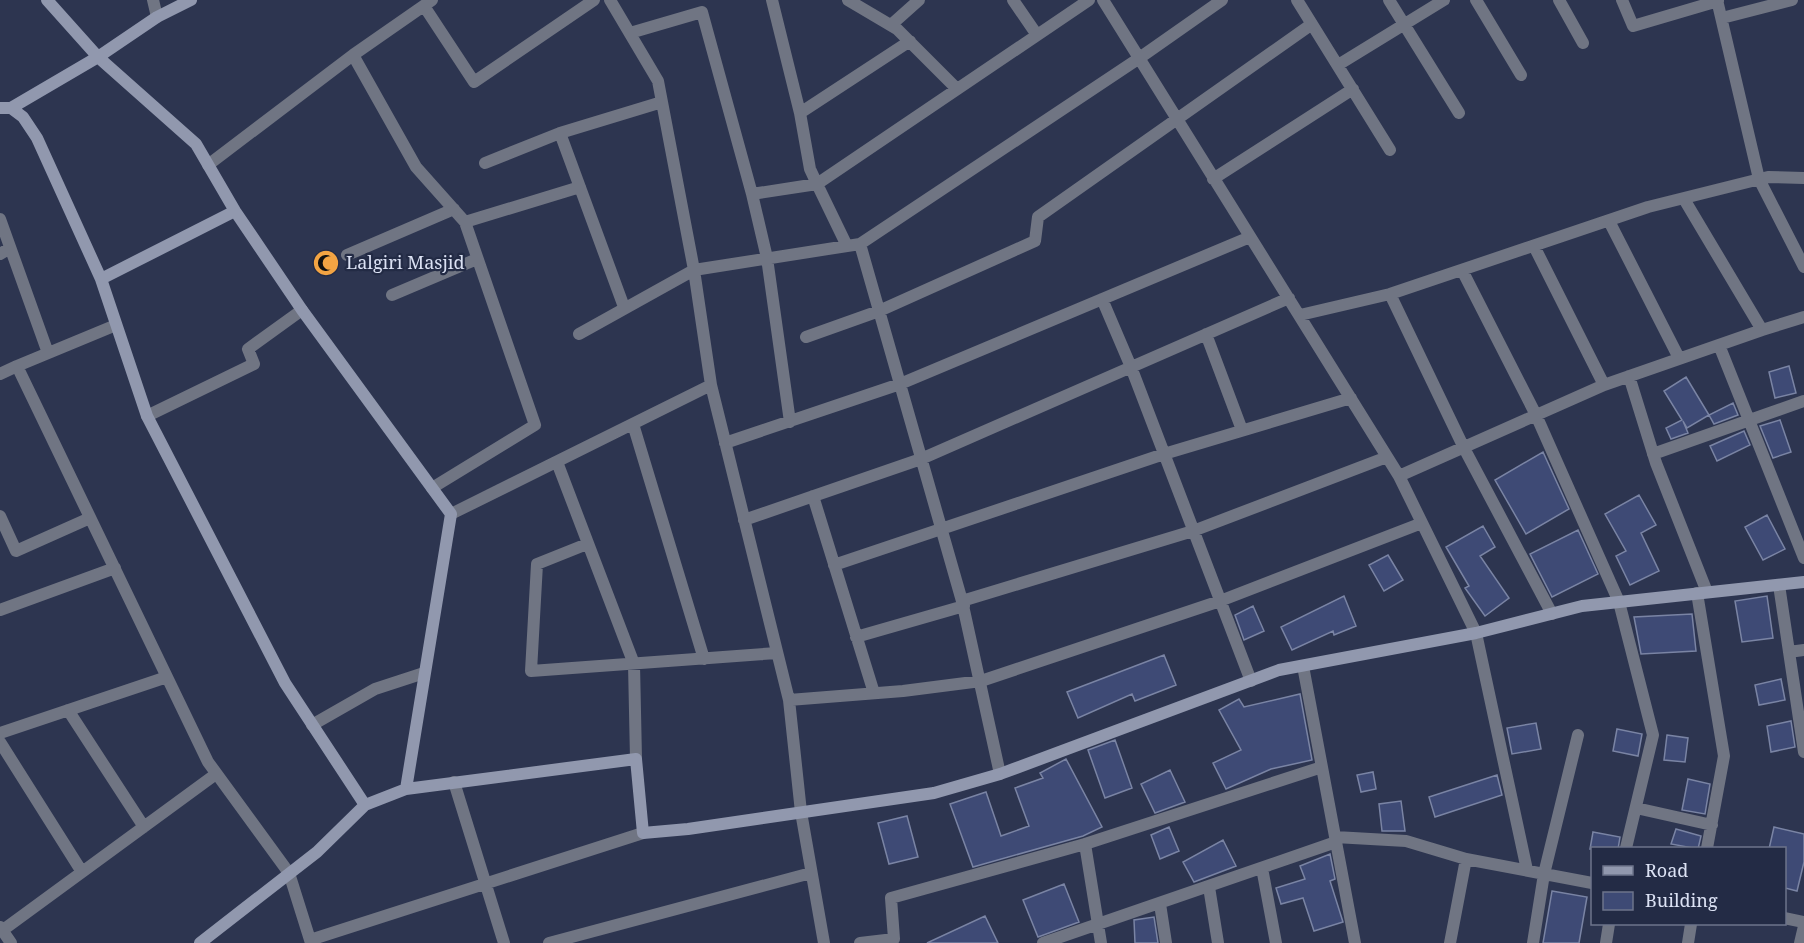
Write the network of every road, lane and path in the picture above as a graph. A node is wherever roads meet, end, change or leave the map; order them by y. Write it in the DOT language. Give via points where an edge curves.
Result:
graph roads {
  1 [pos="47,0"];
  2 [pos="153,0"];
  3 [pos="191,0"];
  4 [pos="594,0"];
  5 [pos="610,0"];
  6 [pos="772,0"];
  7 [pos="849,0"];
  8 [pos="919,0"];
  9 [pos="1013,0"];
  10 [pos="1089,0"];
  11 [pos="1103,0"];
  12 [pos="1222,0"];
  13 [pos="1297,0"];
  14 [pos="1389,0"];
  15 [pos="1444,0"];
  16 [pos="1476,0"];
  17 [pos="1559,0"];
  18 [pos="1622,0"];
  19 [pos="1792,0"];
  20 [pos="1718,1"];
  21 [pos="428,3"];
  22 [pos="157,17"];
  23 [pos="1722,18"];
  24 [pos="1312,24"];
  25 [pos="1404,24"];
  26 [pos="891,25"];
  27 [pos="630,33"];
  28 [pos="1037,36"];
  29 [pos="910,41"];
  30 [pos="1583,44"];
  31 [pos="353,55"];
  32 [pos="98,57"];
  33 [pos="1138,59"];
  34 [pos="1338,65"];
  35 [pos="1521,75"];
  36 [pos="957,89"];
  37 [pos="1353,89"];
  38 [pos="662,102"];
  39 [pos="6,108"];
  40 [pos="800,113"];
  41 [pos="1459,113"];
  42 [pos="1176,120"];
  43 [pos="560,133"];
  44 [pos="1390,150"];
  45 [pos="484,163"];
  46 [pos="208,165"];
  47 [pos="1804,178"];
  48 [pos="1214,179"];
  49 [pos="1759,180"];
  50 [pos="817,184"];
  51 [pos="580,187"];
  52 [pos="752,194"];
  53 [pos="1684,198"];
  54 [pos="454,209"];
  55 [pos="235,212"];
  56 [pos="0,219"];
  57 [pos="1609,221"];
  58 [pos="465,222"];
  59 [pos="1251,237"];
  60 [pos="853,245"];
  61 [pos="1534,246"];
  62 [pos="5,251"];
  63 [pos="347,255"];
  64 [pos="767,258"];
  65 [pos="477,259"];
  66 [pos="1804,267"];
  67 [pos="693,270"];
  68 [pos="1462,270"];
  69 [pos="100,279"];
  70 [pos="1390,294"];
  71 [pos="392,295"];
  72 [pos="1289,298"];
  73 [pos="1102,299"];
  74 [pos="624,308"];
  75 [pos="302,310"];
  76 [pos="879,311"];
  77 [pos="1300,315"];
  78 [pos="1804,317"];
  79 [pos="116,325"];
  80 [pos="1762,330"];
  81 [pos="579,334"];
  82 [pos="1206,334"];
  83 [pos="806,337"];
  84 [pos="1719,345"];
  85 [pos="48,353"];
  86 [pos="1679,358"];
  87 [pos="17,366"];
  88 [pos="1131,368"];
  89 [pos="0,374"];
  90 [pos="1629,376"];
  91 [pos="900,384"];
  92 [pos="711,385"];
  93 [pos="1604,385"];
  94 [pos="1351,398"];
  95 [pos="1804,401"];
  96 [pos="1536,415"];
  97 [pos="147,416"];
  98 [pos="790,422"];
  99 [pos="1750,422"];
  100 [pos="633,424"];
  101 [pos="1242,430"];
  102 [pos="725,443"];
  103 [pos="1464,448"];
  104 [pos="1653,453"];
  105 [pos="1164,454"];
  106 [pos="1387,457"];
  107 [pos="921,459"];
  108 [pos="557,462"];
  109 [pos="1399,476"];
  110 [pos="432,488"];
  111 [pos="813,496"];
  112 [pos="451,514"];
  113 [pos="0,516"];
  114 [pos="90,518"];
  115 [pos="744,520"];
  116 [pos="1422,523"];
  117 [pos="941,529"];
  118 [pos="1193,531"];
  119 [pos="587,544"];
  120 [pos="1804,558"];
  121 [pos="834,566"];
  122 [pos="115,568"];
  123 [pos="1804,582"];
  124 [pos="1779,585"];
  125 [pos="1702,593"];
  126 [pos="1220,601"];
  127 [pos="1619,602"];
  128 [pos="963,603"];
  129 [pos="0,610"];
  130 [pos="1552,614"];
  131 [pos="1476,633"];
  132 [pos="856,637"];
  133 [pos="1804,650"];
  134 [pos="1789,652"];
  135 [pos="777,653"];
  136 [pos="704,659"];
  137 [pos="634,664"];
  138 [pos="1303,666"];
  139 [pos="424,673"];
  140 [pos="167,677"];
  141 [pos="981,681"];
  142 [pos="1251,681"];
  143 [pos="874,693"];
  144 [pos="789,700"];
  145 [pos="68,710"];
  146 [pos="312,725"];
  147 [pos="1803,728"];
  148 [pos="0,733"];
  149 [pos="1578,735"];
  150 [pos="0,742"];
  151 [pos="1804,752"];
  152 [pos="636,759"];
  153 [pos="1322,766"];
  154 [pos="216,774"];
  155 [pos="1000,774"];
  156 [pos="454,782"];
  157 [pos="406,789"];
  158 [pos="365,805"];
  159 [pos="1636,808"];
  160 [pos="801,812"];
  161 [pos="1712,825"];
  162 [pos="144,826"];
  163 [pos="643,833"];
  164 [pos="1336,839"];
  165 [pos="1085,844"];
  166 [pos="1626,847"];
  167 [pos="1707,847"];
  168 [pos="1466,859"];
  169 [pos="1262,868"];
  170 [pos="1527,870"];
  171 [pos="82,872"];
  172 [pos="289,873"];
  173 [pos="812,873"];
  174 [pos="1544,874"];
  175 [pos="1591,883"];
  176 [pos="486,884"];
  177 [pos="1209,886"];
  178 [pos="1160,904"];
  179 [pos="1786,918"];
  180 [pos="1804,924"];
  181 [pos="1609,925"];
  182 [pos="1691,925"];
  183 [pos="1097,926"];
  184 [pos="1,929"];
  185 [pos="895,941"];
  186 [pos="311,942"];
  187 [pos="11,943"];
  188 [pos="200,943"];
  189 [pos="504,943"];
  190 [pos="549,943"];
  191 [pos="824,943"];
  192 [pos="860,943"];
  193 [pos="1043,943"];
  194 [pos="1101,943"];
  195 [pos="1166,943"];
  196 [pos="1218,943"];
  197 [pos="1276,943"];
  198 [pos="1355,943"];
  199 [pos="1450,943"];
  200 [pos="1533,943"];
  201 [pos="1606,943"];
  202 [pos="1688,943"];
  203 [pos="1800,943"];
  1 -- 32 [label="street"];
  2 -- 22 [label="street"];
  3 -- 22 [label="street"];
  4 -- 21 [label="street" via="474,82"];
  5 -- 27 [label="street"];
  6 -- 40 [label="street"];
  7 -- 26 [label="street"];
  8 -- 26 [label="street"];
  9 -- 28 [label="street"];
  10 -- 28 [label="street"];
  11 -- 33 [label="street"];
  12 -- 33 [label="street"];
  13 -- 24 [label="street"];
  14 -- 25 [label="street"];
  15 -- 25 [label="street"];
  16 -- 35 [label="street"];
  17 -- 30 [label="street"];
  18 -- 20 [label="street" via="1633,26"];
  19 -- 23 [label="street"];
  20 -- 23 [label="street"];
  21 -- 31 [label="street"];
  22 -- 32 [label="street"];
  23 -- 49 [label="street"];
  24 -- 34 [label="street"];
  24 -- 42 [label="street"];
  25 -- 34 [label="street"];
  25 -- 41 [label="street"];
  26 -- 29 [label="street"];
  27 -- 38 [label="street" via="658,81"];
  27 -- 52 [label="street" via="702,12"];
  28 -- 36 [label="street"];
  29 -- 36 [label="street"];
  29 -- 40 [label="street"];
  31 -- 46 [label="street"];
  31 -- 54 [label="street" via="416,167"];
  32 -- 39 [label="street"];
  32 -- 46 [label="street" via="196,144"];
  33 -- 42 [label="street"];
  33 -- 60 [label="street"];
  34 -- 37 [label="street"];
  36 -- 50 [label="street"];
  37 -- 44 [label="street"];
  37 -- 48 [label="street"];
  38 -- 43 [label="street"];
  38 -- 67 [label="street"];
  39 -- 69 [label="street" via="23,117 38,138"];
  40 -- 50 [label="street" via="810,169"];
  42 -- 48 [label="street"];
  42 -- 76 [label="street" via="1038,217 1035,240"];
  43 -- 45 [label="street"];
  43 -- 51 [label="street"];
  46 -- 55 [label="street"];
  47 -- 49 [label="street"];
  48 -- 59 [label="street"];
  49 -- 53 [label="street"];
  49 -- 66 [label="street"];
  50 -- 52 [label="street"];
  50 -- 60 [label="street"];
  51 -- 58 [label="street"];
  51 -- 74 [label="street"];
  52 -- 64 [label="street"];
  53 -- 57 [label="street"];
  53 -- 80 [label="street"];
  54 -- 58 [label="street"];
  54 -- 63 [label="street"];
  55 -- 69 [label="street"];
  55 -- 75 [label="street"];
  56 -- 62 [label="street"];
  57 -- 61 [label="street"];
  57 -- 86 [label="street"];
  58 -- 65 [label="street"];
  59 -- 72 [label="street"];
  59 -- 73 [label="street"];
  60 -- 64 [label="street"];
  60 -- 76 [label="street"];
  61 -- 68 [label="street"];
  61 -- 93 [label="street"];
  62 -- 85 [label="street"];
  64 -- 67 [label="street"];
  64 -- 98 [label="street"];
  65 -- 71 [label="street"];
  65 -- 110 [label="street" via="535,425"];
  67 -- 74 [label="street"];
  67 -- 92 [label="street"];
  68 -- 70 [label="street"];
  68 -- 96 [label="street"];
  69 -- 79 [label="street"];
  70 -- 77 [label="street"];
  70 -- 103 [label="street"];
  72 -- 77 [label="street"];
  72 -- 82 [label="street"];
  73 -- 88 [label="street"];
  73 -- 91 [label="street"];
  74 -- 81 [label="street"];
  75 -- 97 [label="street" via="248,349 254,364"];
  75 -- 110 [label="street"];
  76 -- 83 [label="street"];
  76 -- 91 [label="street"];
  77 -- 94 [label="street"];
  78 -- 80 [label="street"];
  79 -- 85 [label="street"];
  79 -- 97 [label="street"];
  80 -- 84 [label="street"];
  82 -- 88 [label="street"];
  82 -- 101 [label="street"];
  84 -- 86 [label="street"];
  84 -- 99 [label="street"];
  85 -- 87 [label="street"];
  86 -- 90 [label="street"];
  87 -- 89 [label="street"];
  87 -- 114 [label="street"];
  88 -- 105 [label="street"];
  88 -- 107 [label="street"];
  90 -- 93 [label="street"];
  90 -- 104 [label="street"];
  91 -- 98 [label="street"];
  91 -- 107 [label="street"];
  92 -- 100 [label="street"];
  92 -- 102 [label="street"];
  93 -- 96 [label="street"];
  94 -- 101 [label="street"];
  94 -- 106 [label="street"];
  95 -- 99 [label="street"];
  96 -- 103 [label="street"];
  96 -- 127 [label="street"];
  97 -- 146 [label="street" via="285,683"];
  98 -- 102 [label="street"];
  99 -- 104 [label="street"];
  99 -- 120 [label="street"];
  100 -- 108 [label="street"];
  100 -- 136 [label="street"];
  101 -- 105 [label="street"];
  102 -- 115 [label="street"];
  103 -- 109 [label="street"];
  103 -- 130 [label="street"];
  104 -- 125 [label="street"];
  105 -- 117 [label="street"];
  105 -- 118 [label="street"];
  106 -- 109 [label="street"];
  106 -- 118 [label="street"];
  107 -- 111 [label="street"];
  107 -- 117 [label="street"];
  108 -- 112 [label="street"];
  108 -- 119 [label="street"];
  109 -- 116 [label="street"];
  110 -- 112 [label="street"];
  111 -- 115 [label="street"];
  111 -- 121 [label="street"];
  112 -- 139 [label="street"];
  113 -- 114 [label="street" via="16,551"];
  114 -- 122 [label="street"];
  115 -- 135 [label="street"];
  116 -- 126 [label="street"];
  116 -- 131 [label="street"];
  117 -- 121 [label="street"];
  117 -- 128 [label="street"];
  118 -- 126 [label="street"];
  118 -- 128 [label="street"];
  119 -- 137 [label="street"];
  119 -- 137 [label="street" via="537,564 531,671"];
  121 -- 132 [label="street"];
  122 -- 129 [label="street"];
  122 -- 140 [label="street"];
  123 -- 124 [label="street"];
  124 -- 125 [label="street"];
  124 -- 134 [label="street"];
  125 -- 127 [label="street"];
  125 -- 161 [label="street" via="1723,738 1723,775"];
  126 -- 141 [label="street"];
  126 -- 142 [label="street"];
  127 -- 130 [label="street"];
  127 -- 159 [label="street" via="1653,735"];
  128 -- 132 [label="street"];
  128 -- 141 [label="street"];
  130 -- 131 [label="street"];
  131 -- 138 [label="street"];
  131 -- 170 [label="street"];
  132 -- 143 [label="street"];
  133 -- 134 [label="street"];
  134 -- 147 [label="street"];
  135 -- 136 [label="street"];
  135 -- 144 [label="street"];
  136 -- 137 [label="street"];
  137 -- 152 [label="street"];
  138 -- 142 [label="street"];
  138 -- 153 [label="street"];
  139 -- 146 [label="street" via="375,689"];
  139 -- 157 [label="street"];
  140 -- 145 [label="street"];
  140 -- 154 [label="street"];
  141 -- 143 [label="street"];
  141 -- 155 [label="street"];
  142 -- 155 [label="street"];
  143 -- 144 [label="street"];
  144 -- 160 [label="street"];
  145 -- 148 [label="street"];
  145 -- 162 [label="street"];
  146 -- 158 [label="street"];
  147 -- 151 [label="street"];
  149 -- 174 [label="street"];
  150 -- 171 [label="street"];
  152 -- 156 [label="street"];
  152 -- 163 [label="street"];
  153 -- 164 [label="street"];
  153 -- 165 [label="street"];
  154 -- 162 [label="street"];
  154 -- 172 [label="street"];
  155 -- 160 [label="street" via="934,793"];
  156 -- 157 [label="street"];
  156 -- 176 [label="street"];
  157 -- 158 [label="street"];
  158 -- 172 [label="street"];
  159 -- 161 [label="street"];
  159 -- 166 [label="street"];
  160 -- 163 [label="street"];
  160 -- 173 [label="street"];
  161 -- 167 [label="street"];
  162 -- 171 [label="street"];
  163 -- 176 [label="street"];
  164 -- 168 [label="street" via="1406,841"];
  164 -- 169 [label="street"];
  164 -- 198 [label="street"];
  165 -- 183 [label="street"];
  165 -- 185 [label="street" via="891,897"];
  168 -- 170 [label="street"];
  168 -- 199 [label="street"];
  169 -- 177 [label="street"];
  169 -- 197 [label="street"];
  170 -- 174 [label="street"];
  171 -- 184 [label="street"];
  172 -- 186 [label="street"];
  172 -- 188 [label="street"];
  173 -- 190 [label="street"];
  173 -- 191 [label="street"];
  174 -- 175 [label="street"];
  174 -- 200 [label="street"];
  176 -- 186 [label="street"];
  176 -- 189 [label="street"];
  177 -- 178 [label="street"];
  177 -- 196 [label="street"];
  178 -- 183 [label="street"];
  178 -- 195 [label="street"];
  179 -- 180 [label="street"];
  180 -- 203 [label="street"];
  181 -- 201 [label="street"];
  182 -- 202 [label="street"];
  183 -- 193 [label="street"];
  183 -- 194 [label="street"];
  184 -- 187 [label="street"];
  185 -- 192 [label="street"];
}
